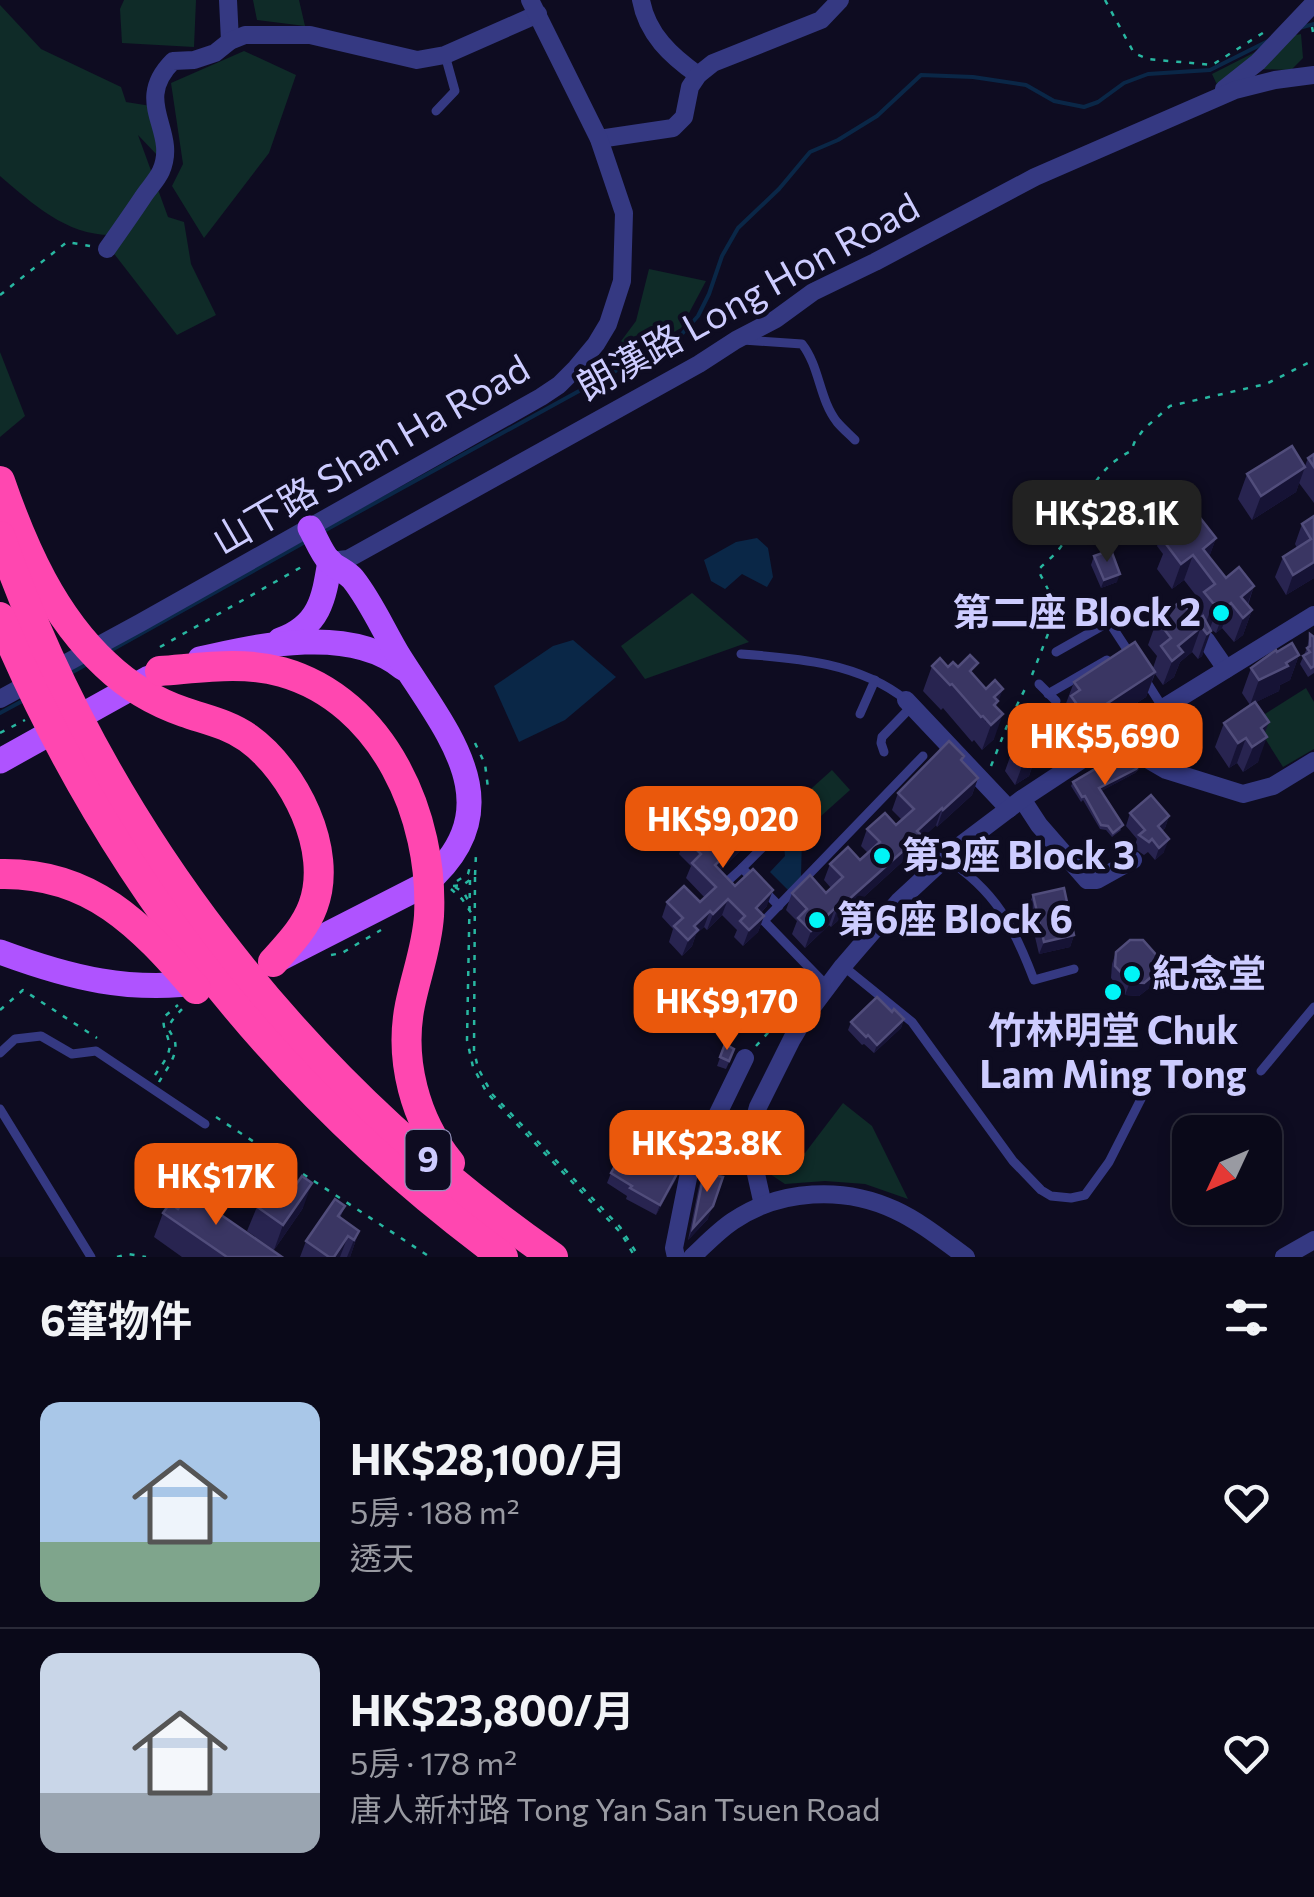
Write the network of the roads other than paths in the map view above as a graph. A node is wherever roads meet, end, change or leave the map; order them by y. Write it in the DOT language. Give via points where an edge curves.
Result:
graph roads {
  1 [pos="228,0"];
  2 [pos="641,0"];
  3 [pos="840,0"];
  4 [pos="1314,3"];
  5 [pos="534,7"];
  6 [pos="1305,26"];
  7 [pos="230,41"];
  8 [pos="445,55"];
  9 [pos="1314,74"];
  10 [pos="698,76"];
  11 [pos="1206,102"];
  12 [pos="436,111"];
  13 [pos="599,140"];
  14 [pos="107,250"];
  15 [pos="736,340"];
  16 [pos="855,440"];
  17 [pos="0,481"];
  18 [pos="0,536"];
  19 [pos="319,544"];
  20 [pos="1314,615"];
  21 [pos="0,617"];
  22 [pos="1206,640"];
  23 [pos="265,646"];
  24 [pos="1127,649"];
  25 [pos="1056,652"];
  26 [pos="741,654"];
  27 [pos="1135,662"];
  28 [pos="36,664"];
  29 [pos="1226,669"];
  30 [pos="1143,676"];
  31 [pos="414,678"];
  32 [pos="875,680"];
  33 [pos="151,682"];
  34 [pos="1039,684"];
  35 [pos="0,699"];
  36 [pos="909,703"];
  37 [pos="1162,708"];
  38 [pos="860,714"];
  39 [pos="72,738"];
  40 [pos="1113,738"];
  41 [pos="884,752"];
  42 [pos="923,756"];
  43 [pos="0,761"];
  44 [pos="1314,761"];
  45 [pos="1015,804"];
  46 [pos="762,848"];
  47 [pos="945,858"];
  48 [pos="1133,860"];
  49 [pos="742,868"];
  50 [pos="0,874"];
  51 [pos="730,880"];
  52 [pos="780,906"];
  53 [pos="0,952"];
  54 [pos="183,959"];
  55 [pos="843,966"];
  56 [pos="1074,969"];
  57 [pos="264,974"];
  58 [pos="828,987"];
  59 [pos="1314,1007"];
  60 [pos="0,1053"];
  61 [pos="744,1058"];
  62 [pos="1260,1072"];
  63 [pos="1141,1099"];
  64 [pos="0,1108"];
  65 [pos="205,1124"];
  66 [pos="763,1206"];
  67 [pos="1314,1240"];
  68 [pos="550,1255"];
  69 [pos="90,1257"];
  70 [pos="504,1257"];
  71 [pos="676,1257"];
  72 [pos="692,1257"];
  73 [pos="966,1257"];
  74 [pos="1284,1257"];
  1 -- 7 [label="street"];
  2 -- 10 [label="street" via="652,32"];
  3 -- 10 [label="street" via="821,20 712,62"];
  4 -- 6 [label="street, 朗漢路 Long Hon Road"];
  5 -- 8 [label="street"];
  5 -- 13 [label="street, 山下路 Shan Ha Road"];
  6 -- 11 [label="street, 朗漢路 Long Hon Road"];
  7 -- 8 [label="street" via="310,35 418,60"];
  7 -- 14 [label="street" via="215,53 174,60 160,74 155,89 165,150 161,170"];
  8 -- 12 [label="lane" via="456,91"];
  9 -- 11 [label="street, 朗漢路 Long Hon Road"];
  10 -- 13 [label="street" via="684,118 673,128"];
  11 -- 15 [label="street, 朗漢路 Long Hon Road" via="1035,177 812,292"];
  13 -- 19 [label="street, 山下路 Shan Ha Road" via="624,212 622,281 596,344 559,385"];
  15 -- 16 [label="lane" via="802,344 836,420"];
  15 -- 19 [label="street, 朗漢路 Long Hon Road" via="348,559"];
  17 -- 33 [label="highway" via="44,584 79,635 107,666"];
  18 -- 28 [label="highway, 9"];
  19 -- 23 [label="main road" via="323,600 316,614 304,628"];
  19 -- 31 [label="main road" via="352,578"];
  19 -- 35 [label="street, 山下路 Shan Ha Road" via="140,624"];
  20 -- 29 [label="street"];
  21 -- 28 [label="highway, 9"];
  22 -- 29 [label="street"];
  23 -- 31 [label="main road" via="321,642 364,648"];
  23 -- 33 [label="main road" via="194,660"];
  24 -- 25 [label="lane" via="1109,622"];
  24 -- 27 [label="lane"];
  24 -- 34 [label="lane" via="1052,698"];
  26 -- 32 [label="lane" via="809,660"];
  28 -- 39 [label="highway, 9"];
  29 -- 37 [label="street"];
  30 -- 37 [label="lane"];
  31 -- 57 [label="main road" via="465,768 470,800 461,841 424,885"];
  32 -- 36 [label="lane"];
  32 -- 38 [label="lane"];
  33 -- 43 [label="main road"];
  33 -- 57 [label="highway" via="183,712 246,737 276,764 312,829 317,893 306,921"];
  33 -- 68 [label="highway" via="230,666 264,668 341,703 375,736 399,774 441,878 408,1024 418,1107 452,1166"];
  36 -- 41 [label="lane" via="882,737"];
  36 -- 45 [label="street" via="982,780"];
  37 -- 40 [label="street"];
  39 -- 54 [label="highway, 9" via="124,858"];
  39 -- 57 [label="highway, 9" via="224,948"];
  40 -- 44 [label="street" via="1166,770 1243,794"];
  40 -- 45 [label="street"];
  42 -- 52 [label="lane"];
  45 -- 47 [label="street"];
  45 -- 48 [label="street" via="1087,880"];
  46 -- 49 [label="lane"];
  47 -- 55 [label="street"];
  47 -- 56 [label="lane" via="997,903 1034,980"];
  49 -- 51 [label="lane"];
  49 -- 52 [label="lane"];
  50 -- 54 [label="highway" via="56,881 100,898"];
  52 -- 58 [label="lane" via="764,922"];
  53 -- 57 [label="main road" via="108,984 147,987"];
  54 -- 70 [label="highway, 9" via="201,999 256,1054"];
  55 -- 58 [label="street"];
  55 -- 63 [label="lane" via="912,1022 1013,1161 1051,1196 1085,1195"];
  57 -- 68 [label="highway, 9" via="304,1042 369,1107"];
  58 -- 66 [label="street" via="792,1039 754,1119 752,1156"];
  59 -- 62 [label="lane"];
  60 -- 65 [label="lane" via="15,1039 41,1036 72,1054 96,1050"];
  61 -- 71 [label="street" via="689,1173"];
  64 -- 69 [label="lane"];
  66 -- 72 [label="street" via="730,1222"];
  66 -- 73 [label="street" via="818,1194 866,1199 911,1218"];
  67 -- 74 [label="street"];
}
